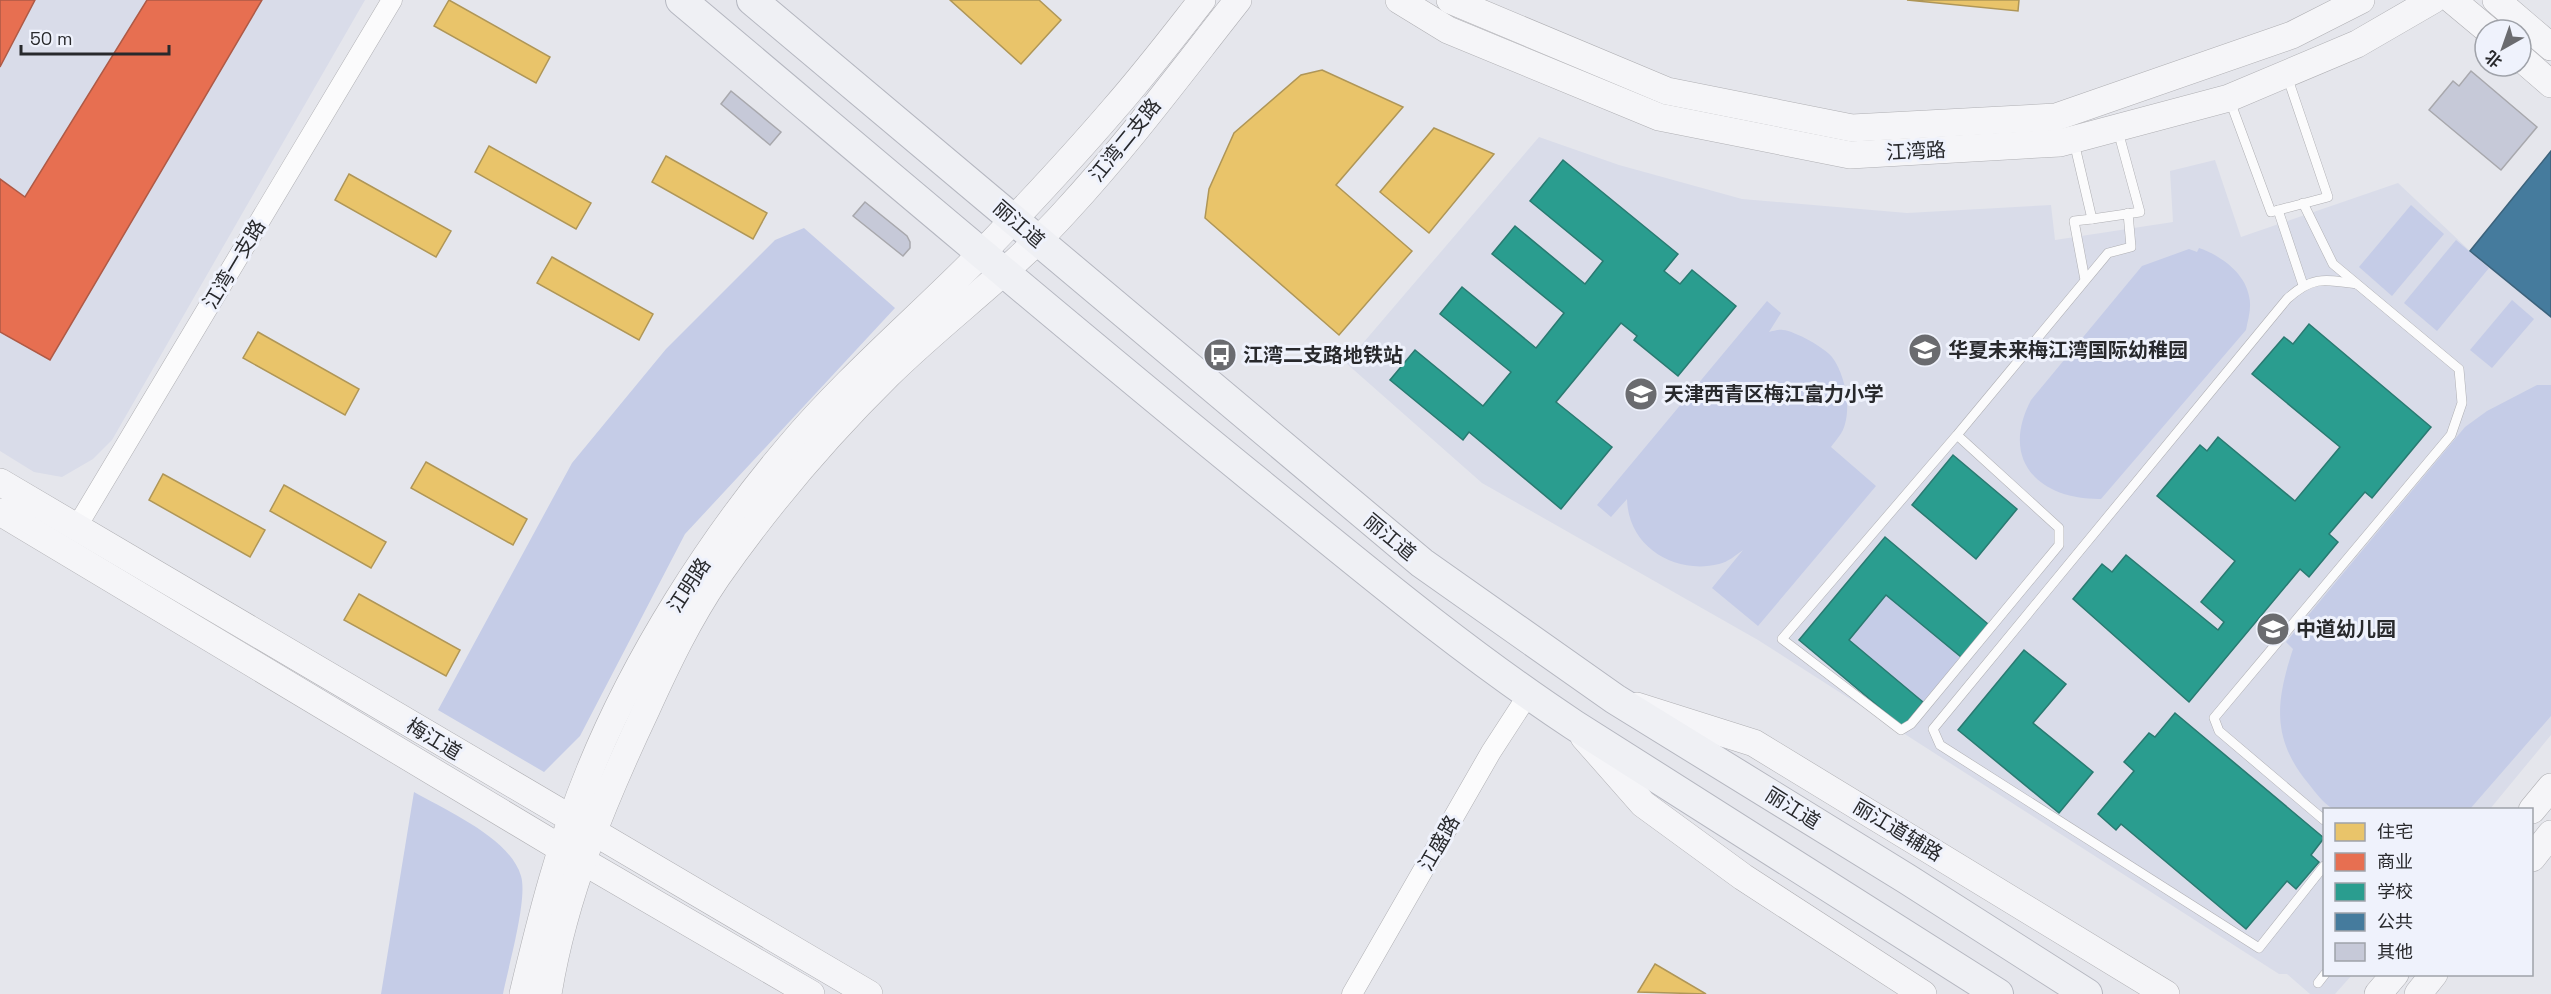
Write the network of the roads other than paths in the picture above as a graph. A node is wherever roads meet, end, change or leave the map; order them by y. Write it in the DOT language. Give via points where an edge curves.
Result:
graph roads {
  1 [pos="392,0"];
  2 [pos="681,0"];
  3 [pos="752,0"];
  4 [pos="1202,0"];
  5 [pos="1238,0"];
  6 [pos="1399,0"];
  7 [pos="1450,0"];
  8 [pos="2361,0"];
  9 [pos="2433,0"];
  10 [pos="2452,0"];
  11 [pos="2496,0"];
  12 [pos="2473,18"];
  13 [pos="2551,47"];
  14 [pos="2533,68"];
  15 [pos="2287,73"];
  16 [pos="2551,84"];
  17 [pos="2229,98"];
  18 [pos="2117,128"];
  19 [pos="2073,140"];
  20 [pos="2303,203"];
  21 [pos="2278,210"];
  22 [pos="2128,213"];
  23 [pos="1013,218"];
  24 [pos="2092,219"];
  25 [pos="1038,240"];
  26 [pos="981,254"];
  27 [pos="1005,274"];
  28 [pos="2085,280"];
  29 [pos="2356,284"];
  30 [pos="2303,285"];
  31 [pos="1957,435"];
  32 [pos="0,482"];
  33 [pos="0,512"];
  34 [pos="76,528"];
  35 [pos="1528,695"];
  36 [pos="1615,699"];
  37 [pos="1574,725"];
  38 [pos="2551,787"];
  39 [pos="2533,809"];
  40 [pos="2323,817"];
  41 [pos="582,826"];
  42 [pos="2551,834"];
  43 [pos="572,854"];
  44 [pos="2533,857"];
  45 [pos="2323,868"];
  46 [pos="2324,976"];
  47 [pos="2394,976"];
  48 [pos="2433,976"];
  49 [pos="2318,983"];
  50 [pos="523,994"];
  51 [pos="548,994"];
  52 [pos="811,994"];
  53 [pos="869,994"];
  54 [pos="1352,994"];
  55 [pos="1923,994"];
  56 [pos="1998,994"];
  57 [pos="2087,994"];
  58 [pos="2166,994"];
  59 [pos="2378,994"];
  60 [pos="2418,994"];
  1 -- 34 [label="street, 江湾一支路"];
  2 -- 26 [label="main road, 丽江道"];
  3 -- 23 [label="main road, 丽江道"];
  4 -- 23 [label="street, 江湾二支路" via="1113,110"];
  5 -- 25 [label="street, 江湾二支路" via="1075,202"];
  6 -- 19 [label="street, 江湾路" via="1448,30 1659,117 1850,155"];
  7 -- 8 [label="street, 江湾路" via="1667,92 1852,128 2056,117 2292,35"];
  9 -- 15 [label="street, 江湾路" via="2357,44"];
  10 -- 12 [label="street"];
  11 -- 13 [label="street"];
  14 -- 16 [label="street"];
  15 -- 17 [label="street, 江湾路"];
  15 -- 20 [label="lane" via="2328,197"];
  17 -- 18 [label="street, 江湾路"];
  17 -- 21 [label="lane" via="2271,212"];
  18 -- 19 [label="street, 江湾路"];
  18 -- 22 [label="lane" via="2140,212"];
  19 -- 24 [label="lane"];
  20 -- 21 [label="lane"];
  20 -- 29 [label="lane" via="2333,264"];
  21 -- 30 [label="lane"];
  22 -- 24 [label="lane"];
  22 -- 28 [label="lane" via="2131,247 2108,254"];
  23 -- 25 [label="main road, 丽江道"];
  23 -- 26 [label="street, 江湾二支路"];
  24 -- 28 [label="lane" via="2074,221"];
  25 -- 27 [label="street, 江湾二支路"];
  25 -- 36 [label="main road, 丽江道" via="1422,563"];
  26 -- 27 [label="main road, 丽江道"];
  26 -- 41 [label="street, 江明路" via="838,394 789,447 731,522 679,597 628,689 590,770"];
  27 -- 35 [label="main road, 丽江道" via="1397,595"];
  27 -- 41 [label="street, 江明路" via="922,342 831,433 765,512 715,580 665,669 614,778"];
  28 -- 31 [label="lane"];
  29 -- 30 [label="lane" via="2328,279"];
  29 -- 40 [label="lane" via="2459,369 2462,403 2451,435 2214,718 2218,731"];
  30 -- 45 [label="lane" via="2287,299 1933,729 1940,745 2259,948"];
  31 -- 31 [label="lane" via="2060,528 2059,545 1911,724 1901,730 1782,639"];
  32 -- 34 [label="street, 梅江道"];
  33 -- 43 [label="street, 梅江道"];
  34 -- 41 [label="street, 梅江道"];
  35 -- 37 [label="main road, 丽江道"];
  35 -- 54 [label="street, 江盛路"];
  36 -- 57 [label="main road, 丽江道"];
  36 -- 58 [label="street, 丽江道辅路" via="1754,743"];
  37 -- 55 [label="street" via="1643,804 1743,877"];
  37 -- 56 [label="main road, 丽江道"];
  38 -- 39 [label="street"];
  41 -- 43 [label="street, 江明路"];
  41 -- 53 [label="street, 梅江道"];
  42 -- 44 [label="street"];
  43 -- 50 [label="street, 江明路" via="544,907"];
  43 -- 51 [label="street, 江明路"];
  43 -- 52 [label="street, 梅江道"];
  46 -- 49 [label="lane"];
  47 -- 59 [label="street"];
  48 -- 60 [label="street"];
}
